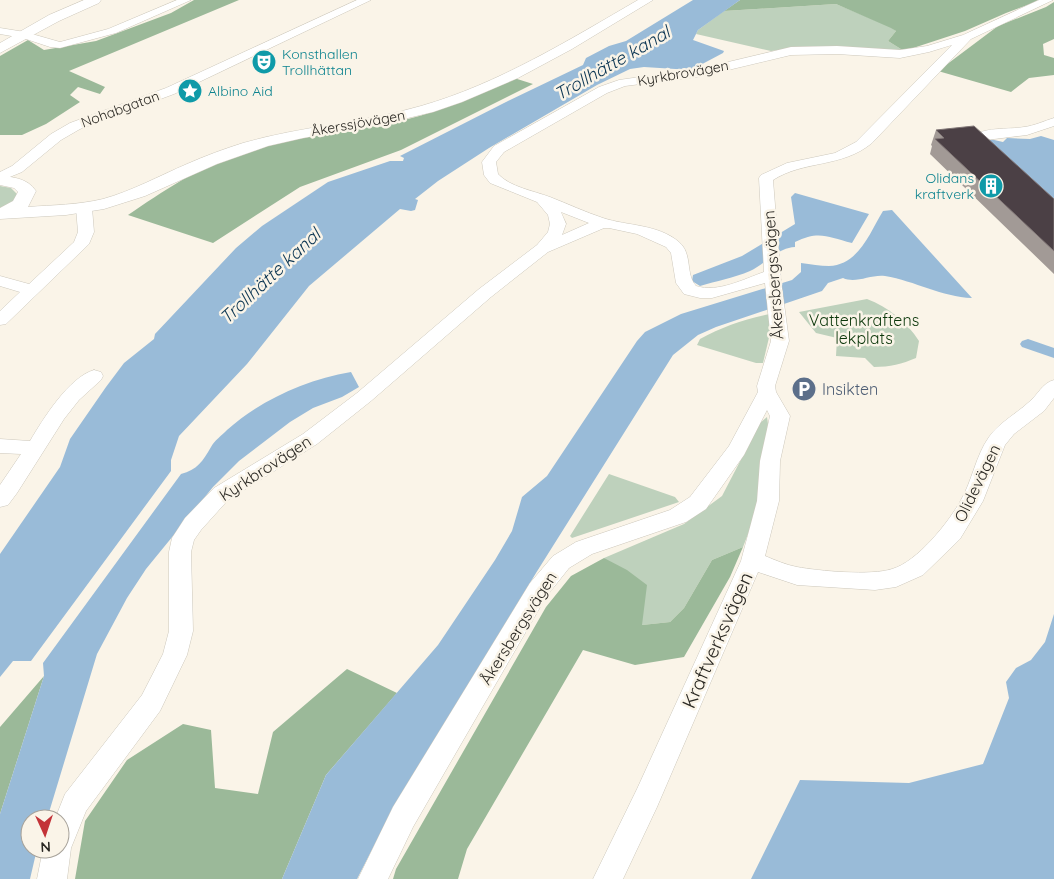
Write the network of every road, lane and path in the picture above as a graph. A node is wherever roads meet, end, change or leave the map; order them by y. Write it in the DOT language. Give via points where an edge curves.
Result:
graph roads {
  1 [pos="95,0"];
  2 [pos="186,0"];
  3 [pos="366,0"];
  4 [pos="647,0"];
  5 [pos="1048,0"];
  6 [pos="0,31"];
  7 [pos="25,35"];
  8 [pos="967,36"];
  9 [pos="0,49"];
  10 [pos="1054,122"];
  11 [pos="973,131"];
  12 [pos="988,135"];
  13 [pos="999,160"];
  14 [pos="8,177"];
  15 [pos="542,199"];
  16 [pos="24,200"];
  17 [pos="84,208"];
  18 [pos="56,209"];
  19 [pos="1,214"];
  20 [pos="602,223"];
  21 [pos="544,248"];
  22 [pos="773,272"];
  23 [pos="0,282"];
  24 [pos="33,290"];
  25 [pos="0,320"];
  26 [pos="94,376"];
  27 [pos="1054,386"];
  28 [pos="767,392"];
  29 [pos="0,446"];
  30 [pos="36,448"];
  31 [pos="0,499"];
  32 [pos="752,561"];
  33 [pos="70,815"];
  34 [pos="55,859"];
  35 [pos="52,879"];
  36 [pos="373,879"];
  37 [pos="608,879"];
  1 -- 7 [label="street" via="73,8"];
  2 -- 7 [label="street" via="112,31 60,45"];
  3 -- 14 [label="street, Nohabgatan" via="170,91 75,126 56,136"];
  4 -- 17 [label="street, Åkerssjövägen" via="548,57 457,99 406,115 280,137 195,167 129,196"];
  5 -- 8 [label="street, Åkersbergsvägen"];
  6 -- 7 [label="street"];
  7 -- 9 [label="street"];
  8 -- 15 [label="street, Kyrkbrovägen" via="929,49 900,54 790,51 703,72 623,83 603,90 499,149 489,162 495,180"];
  8 -- 22 [label="street, Åkersbergsvägen" via="856,149 840,156 778,170 766,178"];
  10 -- 12 [label="street" via="1027,131"];
  11 -- 12 [label="street"];
  12 -- 13 [label="street" via="977,139"];
  14 -- 16 [label="street" via="26,188"];
  15 -- 20 [label="street, Kyrkbrovägen"];
  15 -- 21 [label="street, Kyrkbrovägen" via="555,214 558,224 556,233"];
  16 -- 18 [label="street, Åkerssjövägen"];
  16 -- 19 [label="street"];
  17 -- 18 [label="street, Åkerssjövägen"];
  17 -- 24 [label="street" via="86,232 81,244"];
  18 -- 19 [label="street, Åkerssjövägen"];
  20 -- 21 [label="street, Kyrkbrovägen"];
  20 -- 22 [label="street" via="629,226 671,243 680,257 683,281 693,291 704,294 720,292"];
  21 -- 33 [label="street, Kyrkbrovägen" via="485,292 364,397 310,439 221,494 193,524 183,538 180,552 181,630 175,656 151,703 75,803"];
  22 -- 28 [label="street, Åkersbergsvägen" via="780,341"];
  23 -- 24 [label="street"];
  24 -- 25 [label="street"];
  26 -- 30 [label="street" via="66,402"];
  27 -- 32 [label="street, Olidevägen" via="1037,406 1007,429 996,442 972,501 952,533 915,569 896,578 875,581 837,580 797,576"];
  28 -- 32 [label="street, Kraftverksvägen" via="780,416 770,461 768,501"];
  28 -- 36 [label="street, Åkersbergsvägen" via="737,450 698,503 678,516 584,548 561,562 538,590 403,817"];
  29 -- 30 [label="street"];
  30 -- 31 [label="street"];
  32 -- 37 [label="street, Kraftverksvägen"];
  34 -- 35 [label="street"];
}
